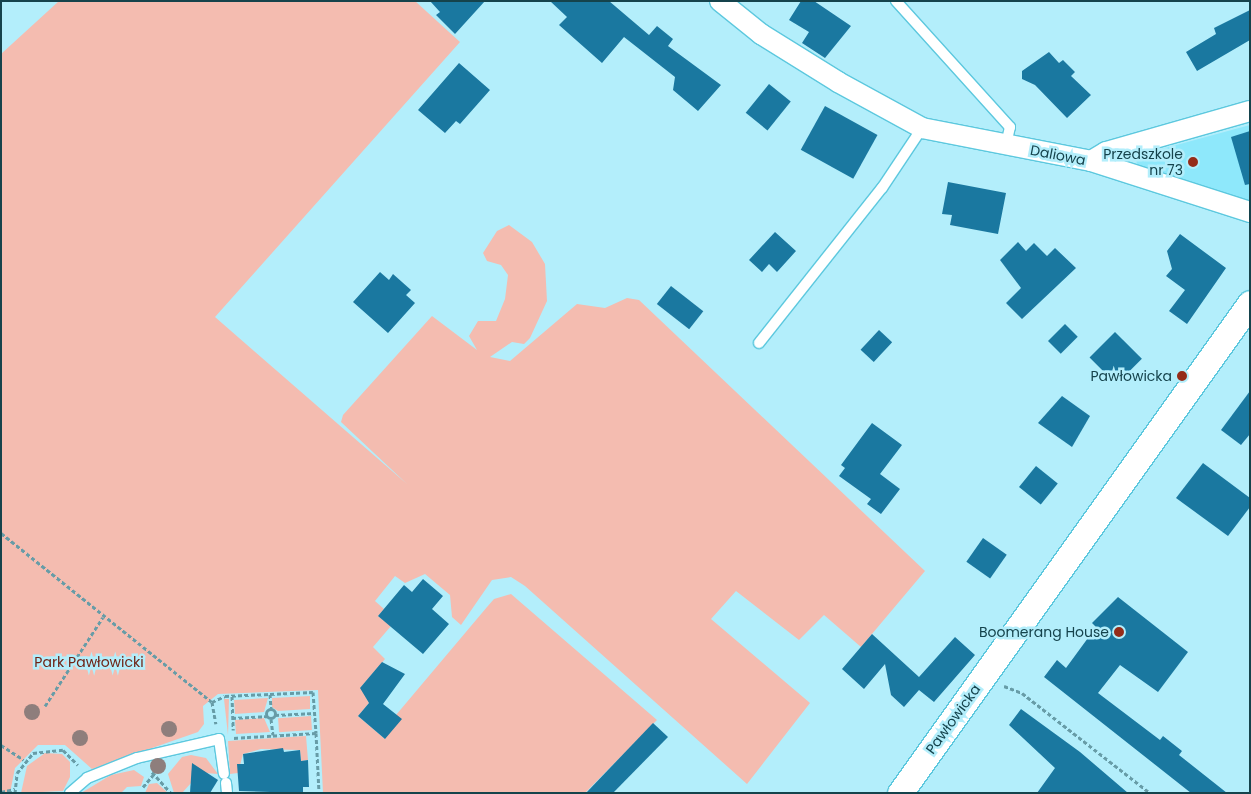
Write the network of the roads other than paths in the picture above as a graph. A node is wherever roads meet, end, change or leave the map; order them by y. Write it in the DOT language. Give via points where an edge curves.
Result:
graph roads {
  1 [pos="720,1"];
  2 [pos="896,1"];
  3 [pos="1250,111"];
  4 [pos="922,128"];
  5 [pos="1006,144"];
  6 [pos="1091,161"];
  7 [pos="1250,212"];
  8 [pos="1250,303"];
  9 [pos="759,343"];
  10 [pos="226,783"];
  11 [pos="70,793"];
  12 [pos="900,793"];
  1 -- 4 [label="street, Daliowa" via="769,38"];
  2 -- 5 [label="lane" via="1010,128"];
  3 -- 6 [label="street" via="1106,152"];
  4 -- 5 [label="street, Daliowa"];
  4 -- 9 [label="lane" via="888,180"];
  5 -- 6 [label="street, Daliowa"];
  6 -- 7 [label="street, Daliowa"];
  8 -- 12 [label="street, Pawłowicka"];
  10 -- 11 [label="lane" via="219,739 164,748 87,778"];
}
